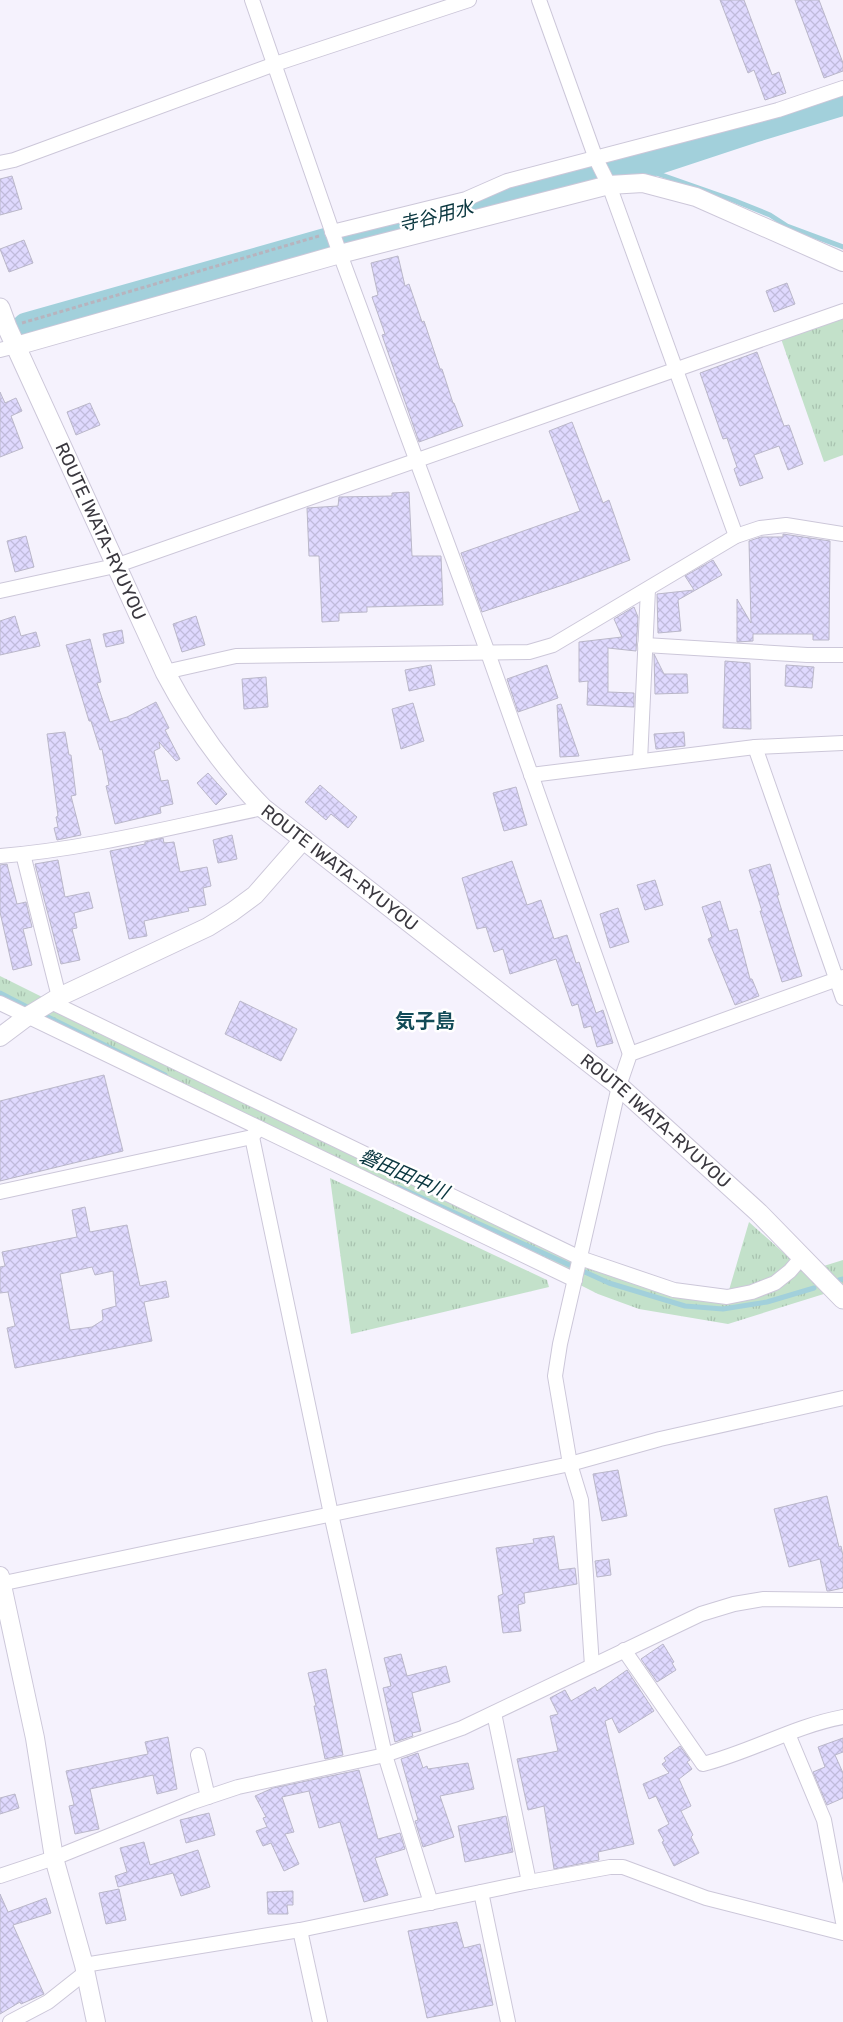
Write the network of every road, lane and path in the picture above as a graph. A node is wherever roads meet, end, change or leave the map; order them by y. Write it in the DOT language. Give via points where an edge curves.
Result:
graph roads {
  1 [pos="252,0"];
  2 [pos="469,0"];
  3 [pos="540,0"];
  4 [pos="275,64"];
  5 [pos="843,88"];
  6 [pos="596,159"];
  7 [pos="0,164"];
  8 [pos="608,185"];
  9 [pos="332,232"];
  10 [pos="340,254"];
  11 [pos="843,262"];
  12 [pos="0,308"];
  13 [pos="843,310"];
  14 [pos="6,327"];
  15 [pos="8,348"];
  16 [pos="677,369"];
  17 [pos="417,462"];
  18 [pos="843,534"];
  19 [pos="736,536"];
  20 [pos="115,566"];
  21 [pos="648,589"];
  22 [pos="0,591"];
  23 [pos="645,645"];
  24 [pos="488,653"];
  25 [pos="843,655"];
  26 [pos="165,672"];
  27 [pos="843,743"];
  28 [pos="755,747"];
  29 [pos="640,761"];
  30 [pos="531,775"];
  31 [pos="263,808"];
  32 [pos="304,839"];
  33 [pos="23,854"];
  34 [pos="0,856"];
  35 [pos="840,978"];
  36 [pos="843,998"];
  37 [pos="52,1001"];
  38 [pos="0,1003"];
  39 [pos="30,1015"];
  40 [pos="0,1037"];
  41 [pos="630,1054"];
  42 [pos="619,1086"];
  43 [pos="255,1132"];
  44 [pos="0,1192"];
  45 [pos="802,1257"];
  46 [pos="580,1258"];
  47 [pos="575,1280"];
  48 [pos="843,1299"];
  49 [pos="843,1398"];
  50 [pos="570,1464"];
  51 [pos="331,1514"];
  52 [pos="1,1581"];
  53 [pos="843,1600"];
  54 [pos="624,1650"];
  55 [pos="592,1666"];
  56 [pos="494,1712"];
  57 [pos="843,1717"];
  58 [pos="788,1734"];
  59 [pos="198,1755"];
  60 [pos="385,1755"];
  61 [pos="208,1797"];
  62 [pos="54,1858"];
  63 [pos="0,1876"];
  64 [pos="529,1882"];
  65 [pos="481,1892"];
  66 [pos="432,1903"];
  67 [pos="843,1922"];
  68 [pos="300,1930"];
  69 [pos="843,1933"];
  70 [pos="85,1969"];
  71 [pos="10,2022"];
  72 [pos="96,2022"];
  73 [pos="320,2022"];
  74 [pos="508,2022"];
  1 -- 4 [label="street"];
  2 -- 4 [label="street"];
  3 -- 6 [label="street"];
  4 -- 7 [label="street"];
  4 -- 9 [label="street"];
  5 -- 6 [label="street" via="778,110"];
  6 -- 8 [label="street"];
  6 -- 9 [label="street" via="507,181 466,199"];
  8 -- 10 [label="street"];
  8 -- 11 [label="street" via="643,183 696,197"];
  8 -- 16 [label="street"];
  9 -- 10 [label="street"];
  9 -- 14 [label="path"];
  10 -- 15 [label="street"];
  10 -- 17 [label="street"];
  12 -- 14 [label="main road, ROUTE IWATA-RYUYOU"];
  13 -- 16 [label="street"];
  14 -- 15 [label="main road, ROUTE IWATA-RYUYOU"];
  15 -- 20 [label="main road, ROUTE IWATA-RYUYOU"];
  16 -- 17 [label="street"];
  16 -- 19 [label="street"];
  17 -- 20 [label="street"];
  17 -- 24 [label="street"];
  18 -- 19 [label="street" via="786,525 760,528"];
  19 -- 21 [label="street"];
  20 -- 22 [label="street"];
  20 -- 26 [label="main road, ROUTE IWATA-RYUYOU"];
  21 -- 23 [label="street"];
  21 -- 24 [label="street" via="553,645 529,652"];
  23 -- 25 [label="street"];
  23 -- 29 [label="street"];
  24 -- 26 [label="street" via="236,656"];
  24 -- 30 [label="street"];
  26 -- 31 [label="main road, ROUTE IWATA-RYUYOU" via="215,754"];
  27 -- 28 [label="street"];
  28 -- 29 [label="street"];
  28 -- 35 [label="street"];
  29 -- 30 [label="street"];
  30 -- 41 [label="street"];
  31 -- 32 [label="main road, ROUTE IWATA-RYUYOU"];
  31 -- 33 [label="street" via="131,836"];
  32 -- 37 [label="street" via="255,895 232,912 208,927"];
  32 -- 42 [label="main road, ROUTE IWATA-RYUYOU"];
  33 -- 34 [label="street"];
  33 -- 37 [label="street"];
  35 -- 36 [label="street"];
  35 -- 41 [label="street"];
  37 -- 39 [label="street"];
  37 -- 46 [label="street"];
  38 -- 39 [label="street"];
  39 -- 40 [label="street"];
  39 -- 43 [label="street"];
  41 -- 42 [label="street"];
  42 -- 45 [label="main road, ROUTE IWATA-RYUYOU"];
  42 -- 46 [label="street"];
  43 -- 44 [label="street"];
  43 -- 47 [label="street"];
  43 -- 51 [label="street"];
  45 -- 46 [label="street" via="775,1283 727,1297 681,1292"];
  45 -- 48 [label="main road, ROUTE IWATA-RYUYOU"];
  46 -- 47 [label="street"];
  47 -- 50 [label="street" via="556,1376"];
  49 -- 50 [label="street" via="660,1439"];
  50 -- 51 [label="street"];
  50 -- 55 [label="street" via="581,1500"];
  51 -- 52 [label="street"];
  51 -- 60 [label="street"];
  52 -- 62 [label="street" via="34,1738"];
  53 -- 54 [label="street" via="764,1599 734,1604 701,1614"];
  54 -- 55 [label="street"];
  54 -- 58 [label="street" via="703,1764 731,1757"];
  55 -- 56 [label="street"];
  56 -- 60 [label="street" via="462,1728"];
  56 -- 64 [label="street"];
  57 -- 58 [label="street"];
  58 -- 67 [label="street" via="824,1820"];
  59 -- 61 [label="street"];
  60 -- 61 [label="street" via="238,1786"];
  60 -- 66 [label="street"];
  61 -- 62 [label="street"];
  62 -- 63 [label="street"];
  62 -- 70 [label="street"];
  64 -- 65 [label="street"];
  64 -- 69 [label="street" via="623,1867 706,1898"];
  65 -- 66 [label="street"];
  65 -- 74 [label="street"];
  66 -- 68 [label="street"];
  68 -- 70 [label="street"];
  68 -- 73 [label="street"];
  70 -- 71 [label="street" via="48,2002"];
  70 -- 72 [label="street"];
}
